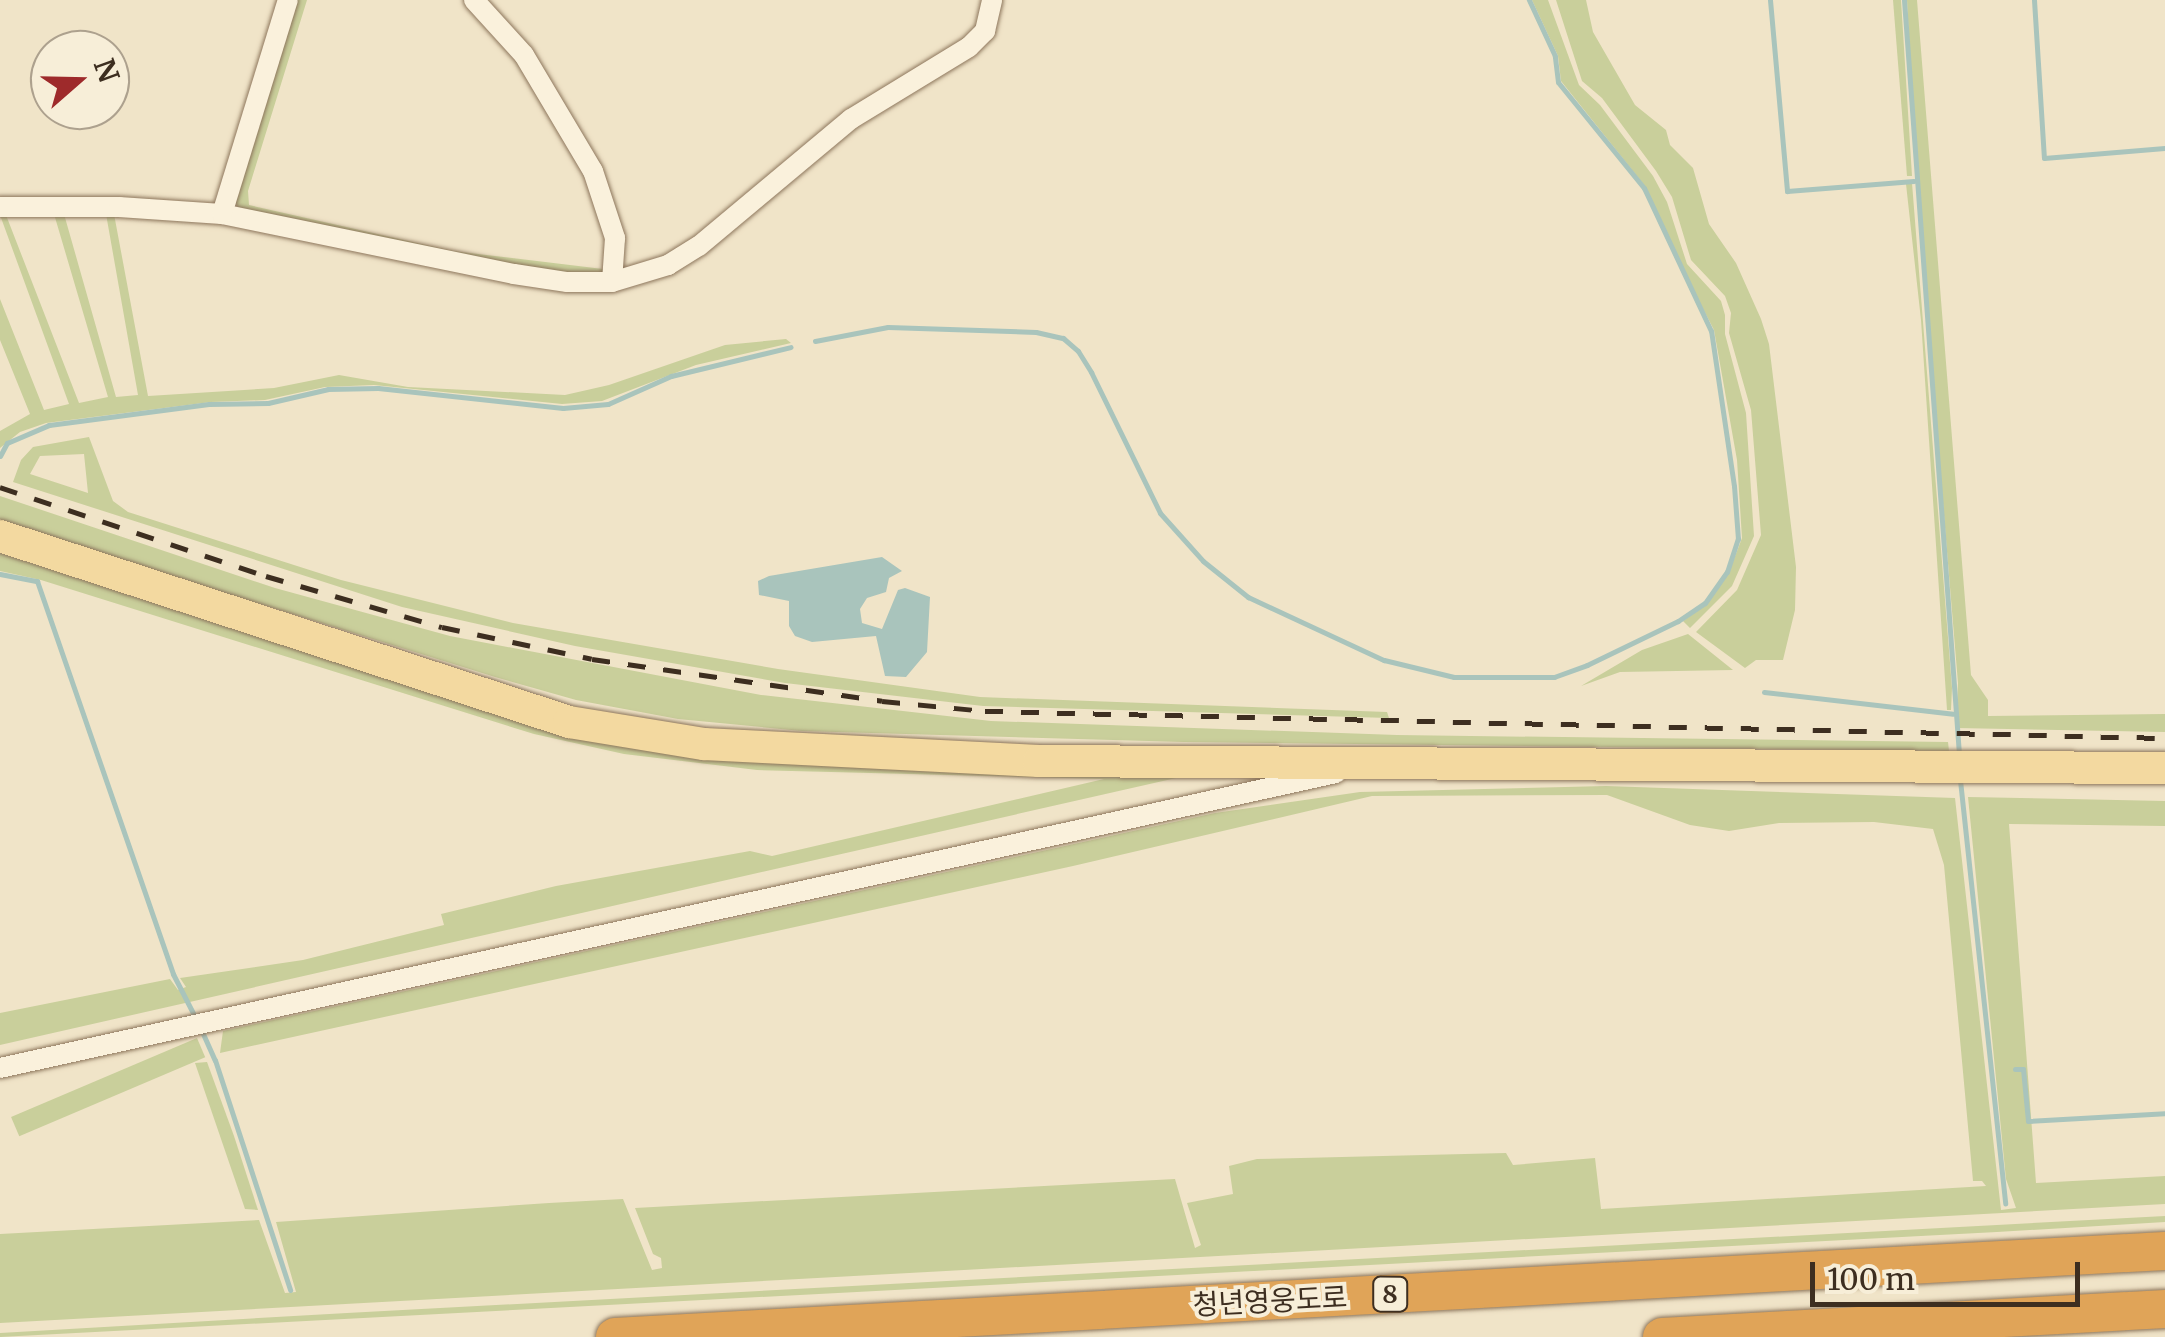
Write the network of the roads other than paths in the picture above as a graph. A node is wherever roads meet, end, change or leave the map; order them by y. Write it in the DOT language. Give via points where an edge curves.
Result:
graph roads {
  1 [pos="288,0"];
  2 [pos="474,0"];
  3 [pos="992,0"];
  4 [pos="0,207"];
  5 [pos="222,214"];
  6 [pos="612,282"];
  7 [pos="0,536"];
  8 [pos="1392,760"];
  9 [pos="2165,768"];
  10 [pos="0,1068"];
  11 [pos="2165,1251"];
  12 [pos="2165,1309"];
  13 [pos="615,1337"];
  14 [pos="1662,1337"];
  1 -- 5 [label="street"];
  2 -- 6 [label="street" via="524,55 594,171 616,238"];
  3 -- 6 [label="street" via="985,31 969,47 851,120 700,246 668,266"];
  4 -- 5 [label="street"];
  5 -- 6 [label="street" via="514,274"];
  7 -- 8 [label="main road" via="569,722 638,736 1039,761"];
  8 -- 9 [label="main road"];
  8 -- 10 [label="street"];
  11 -- 13 [label="highway, 청년영웅도로 / 8"];
  12 -- 14 [label="highway"];
}
